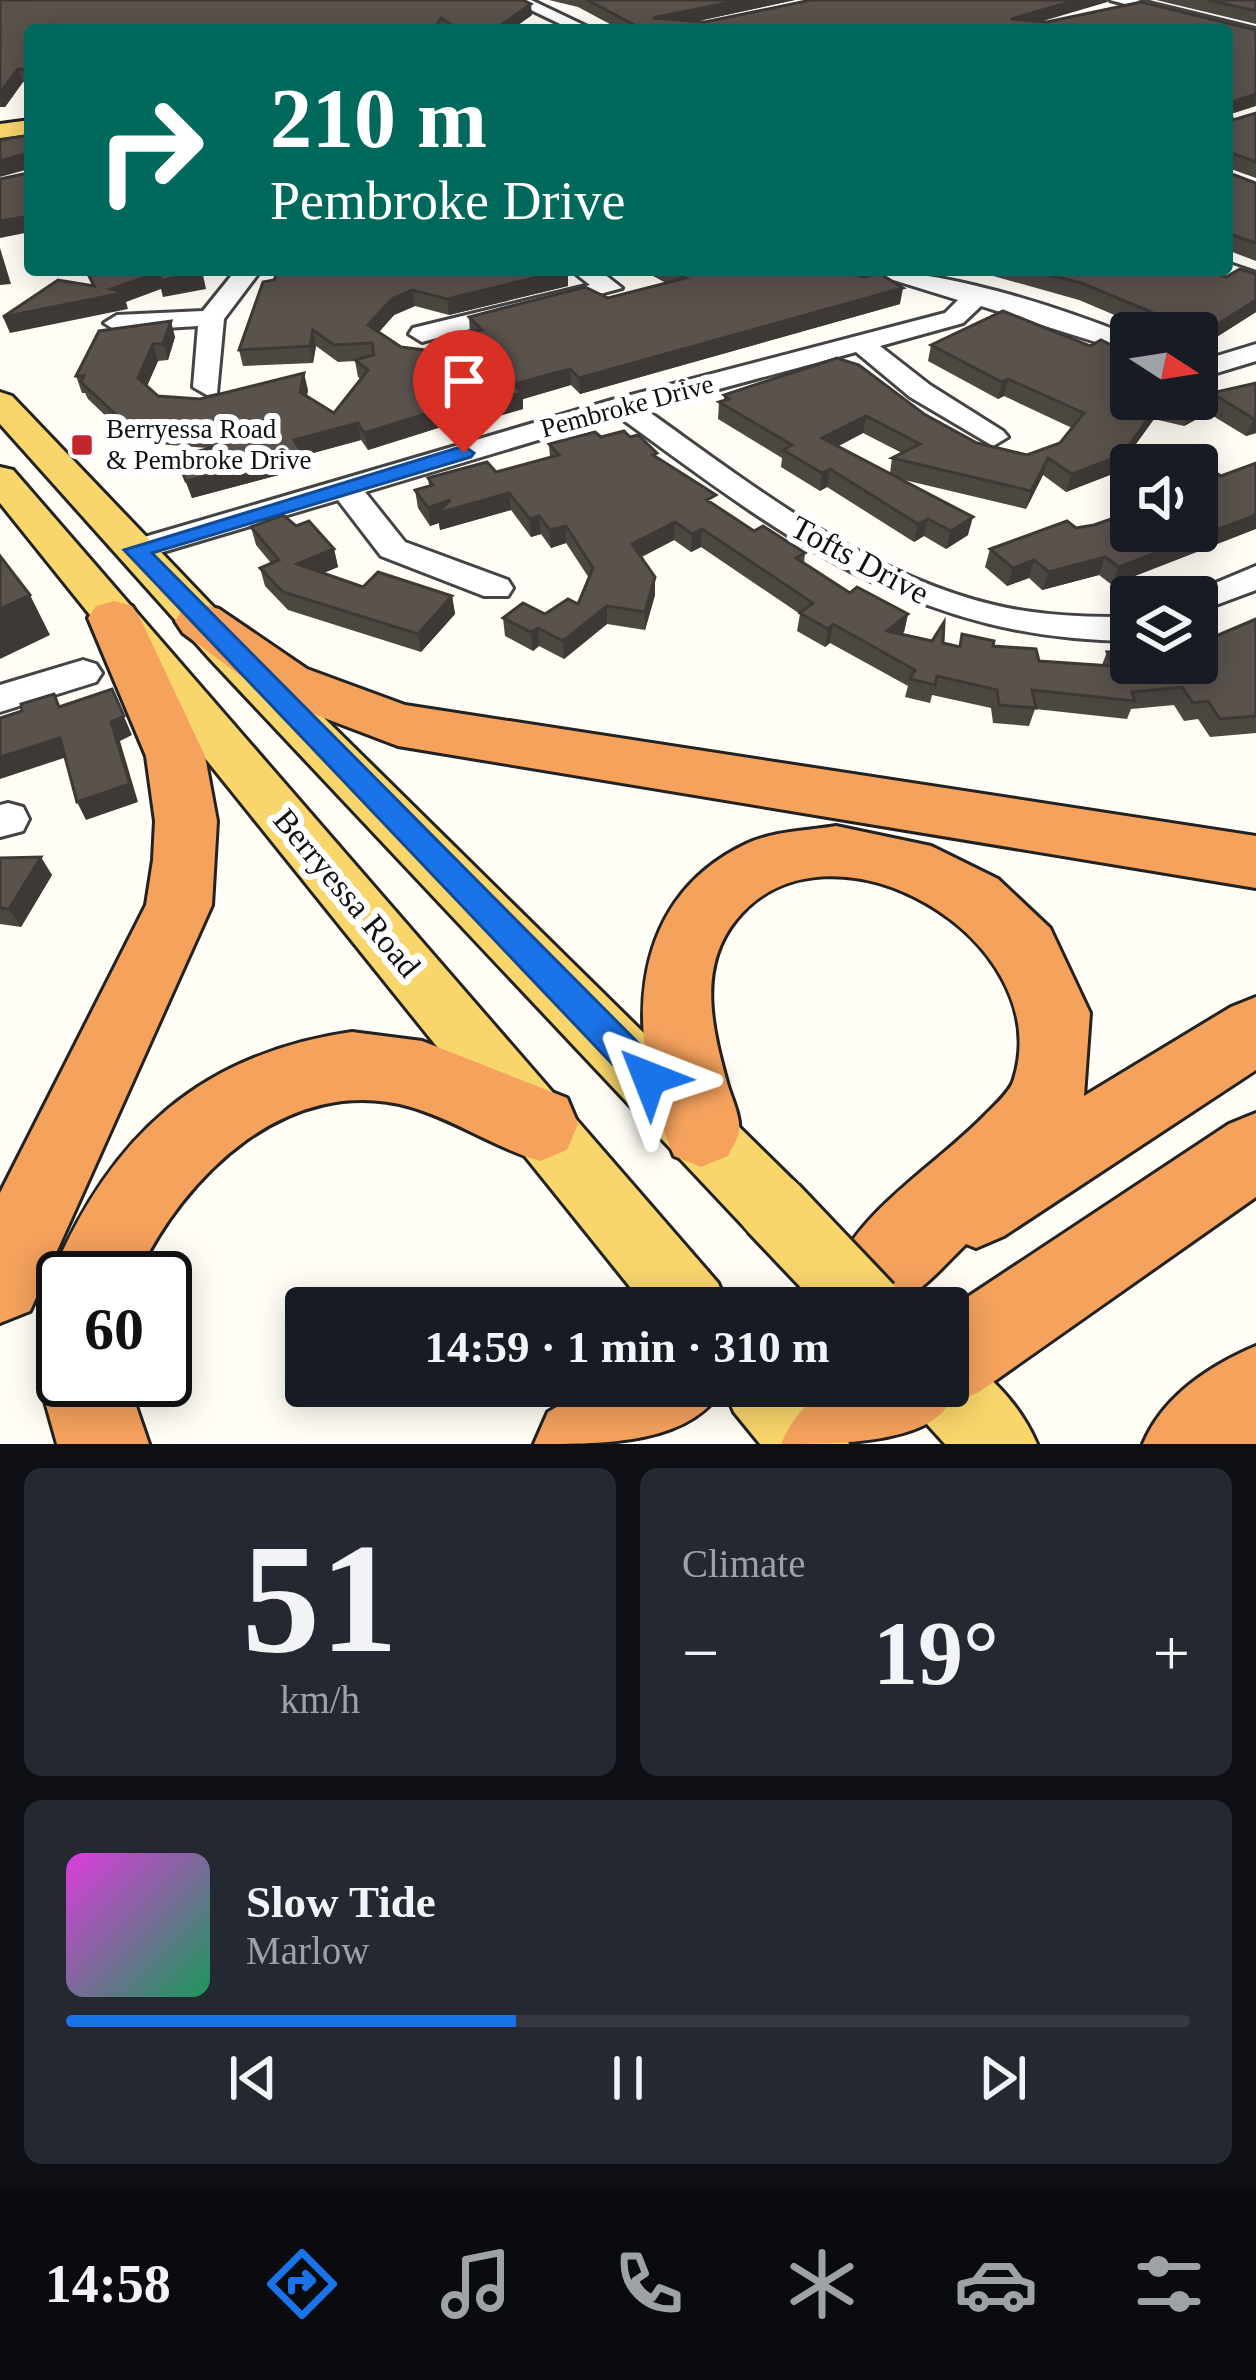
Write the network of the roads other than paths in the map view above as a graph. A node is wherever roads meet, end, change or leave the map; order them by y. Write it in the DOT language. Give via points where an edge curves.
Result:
graph roads {
  1 [pos="518,0"];
  2 [pos="1118,0"];
  3 [pos="1137,5"];
  4 [pos="1104,15"];
  5 [pos="572,24"];
  6 [pos="1210,24"];
  7 [pos="244,276"];
  8 [pos="592,276"];
  9 [pos="895,276"];
  10 [pos="974,298"];
  11 [pos="212,318"];
  12 [pos="117,323"];
  13 [pos="422,334"];
  14 [pos="1110,336"];
  15 [pos="862,344"];
  16 [pos="1256,352"];
  17 [pos="1218,364"];
  18 [pos="207,387"];
  19 [pos="0,403"];
  20 [pos="622,406"];
  21 [pos="993,437"];
  22 [pos="0,478"];
  23 [pos="345,488"];
  24 [pos="136,550"];
  25 [pos="1256,577"];
  26 [pos="496,588"];
  27 [pos="1218,592"];
  28 [pos="201,620"];
  29 [pos="1110,628"];
  30 [pos="98,646"];
  31 [pos="0,699"];
  32 [pos="1256,862"];
  33 [pos="1256,1030"];
  34 [pos="540,1124"];
  35 [pos="701,1130"];
  36 [pos="1256,1151"];
  37 [pos="103,1251"];
  38 [pos="0,1281"];
  39 [pos="675,1287"];
  40 [pos="845,1287"];
  41 [pos="862,1287"];
  42 [pos="867,1287"];
  43 [pos="969,1347"];
  44 [pos="1256,1391"];
  45 [pos="91,1407"];
  46 [pos="644,1407"];
  47 [pos="778,1407"];
  48 [pos="881,1407"];
  49 [pos="962,1407"];
  50 [pos="103,1444"];
  51 [pos="580,1444"];
  52 [pos="810,1444"];
  53 [pos="827,1444"];
  54 [pos="998,1444"];
  55 [pos="1189,1444"];
  1 -- 5 [label="street"];
  2 -- 3 [label="street"];
  3 -- 4 [label="street"];
  3 -- 6 [label="street"];
  7 -- 11 [label="street"];
  8 -- 13 [label="street" via="610,288"];
  9 -- 10 [label="street"];
  10 -- 14 [label="street"];
  10 -- 15 [label="street, Pembroke Drive" via="953,318"];
  11 -- 12 [label="street"];
  11 -- 18 [label="street"];
  15 -- 20 [label="street, Pembroke Drive"];
  15 -- 21 [label="street"];
  16 -- 17 [label="street"];
  19 -- 24 [label="main road"];
  20 -- 23 [label="street, Pembroke Drive"];
  20 -- 29 [label="street, Tofts Drive" via="822,548 959,610 1048,628"];
  22 -- 30 [label="main road, Berryessa Road"];
  23 -- 24 [label="street, Pembroke Drive"];
  23 -- 26 [label="street" via="393,549"];
  24 -- 28 [label="main road"];
  25 -- 27 [label="street"];
  28 -- 32 [label="highway" via="288,683 398,725"];
  28 -- 35 [label="main road"];
  30 -- 31 [label="street"];
  30 -- 34 [label="main road, Berryessa Road"];
  30 -- 38 [label="highway" via="172,738 191,837 149,978"];
  33 -- 42 [label="highway"];
  34 -- 37 [label="highway" via="404,1071 358,1066 265,1088 220,1113 155,1170"];
  34 -- 39 [label="main road, Berryessa Road"];
  35 -- 40 [label="main road, bridge"];
  35 -- 41 [label="highway" via="676,1020 677,973 694,925 734,884 784,856 841,850 900,858 954,881 1002,920 1037,969 1058,1030 1050,1090 1019,1132"];
  36 -- 43 [label="highway"];
  44 -- 55 [label="highway"];
  45 -- 50 [label="highway"];
  46 -- 51 [label="highway"];
  47 -- 52 [label="main road"];
  48 -- 53 [label="highway"];
  49 -- 54 [label="main road"];
}
